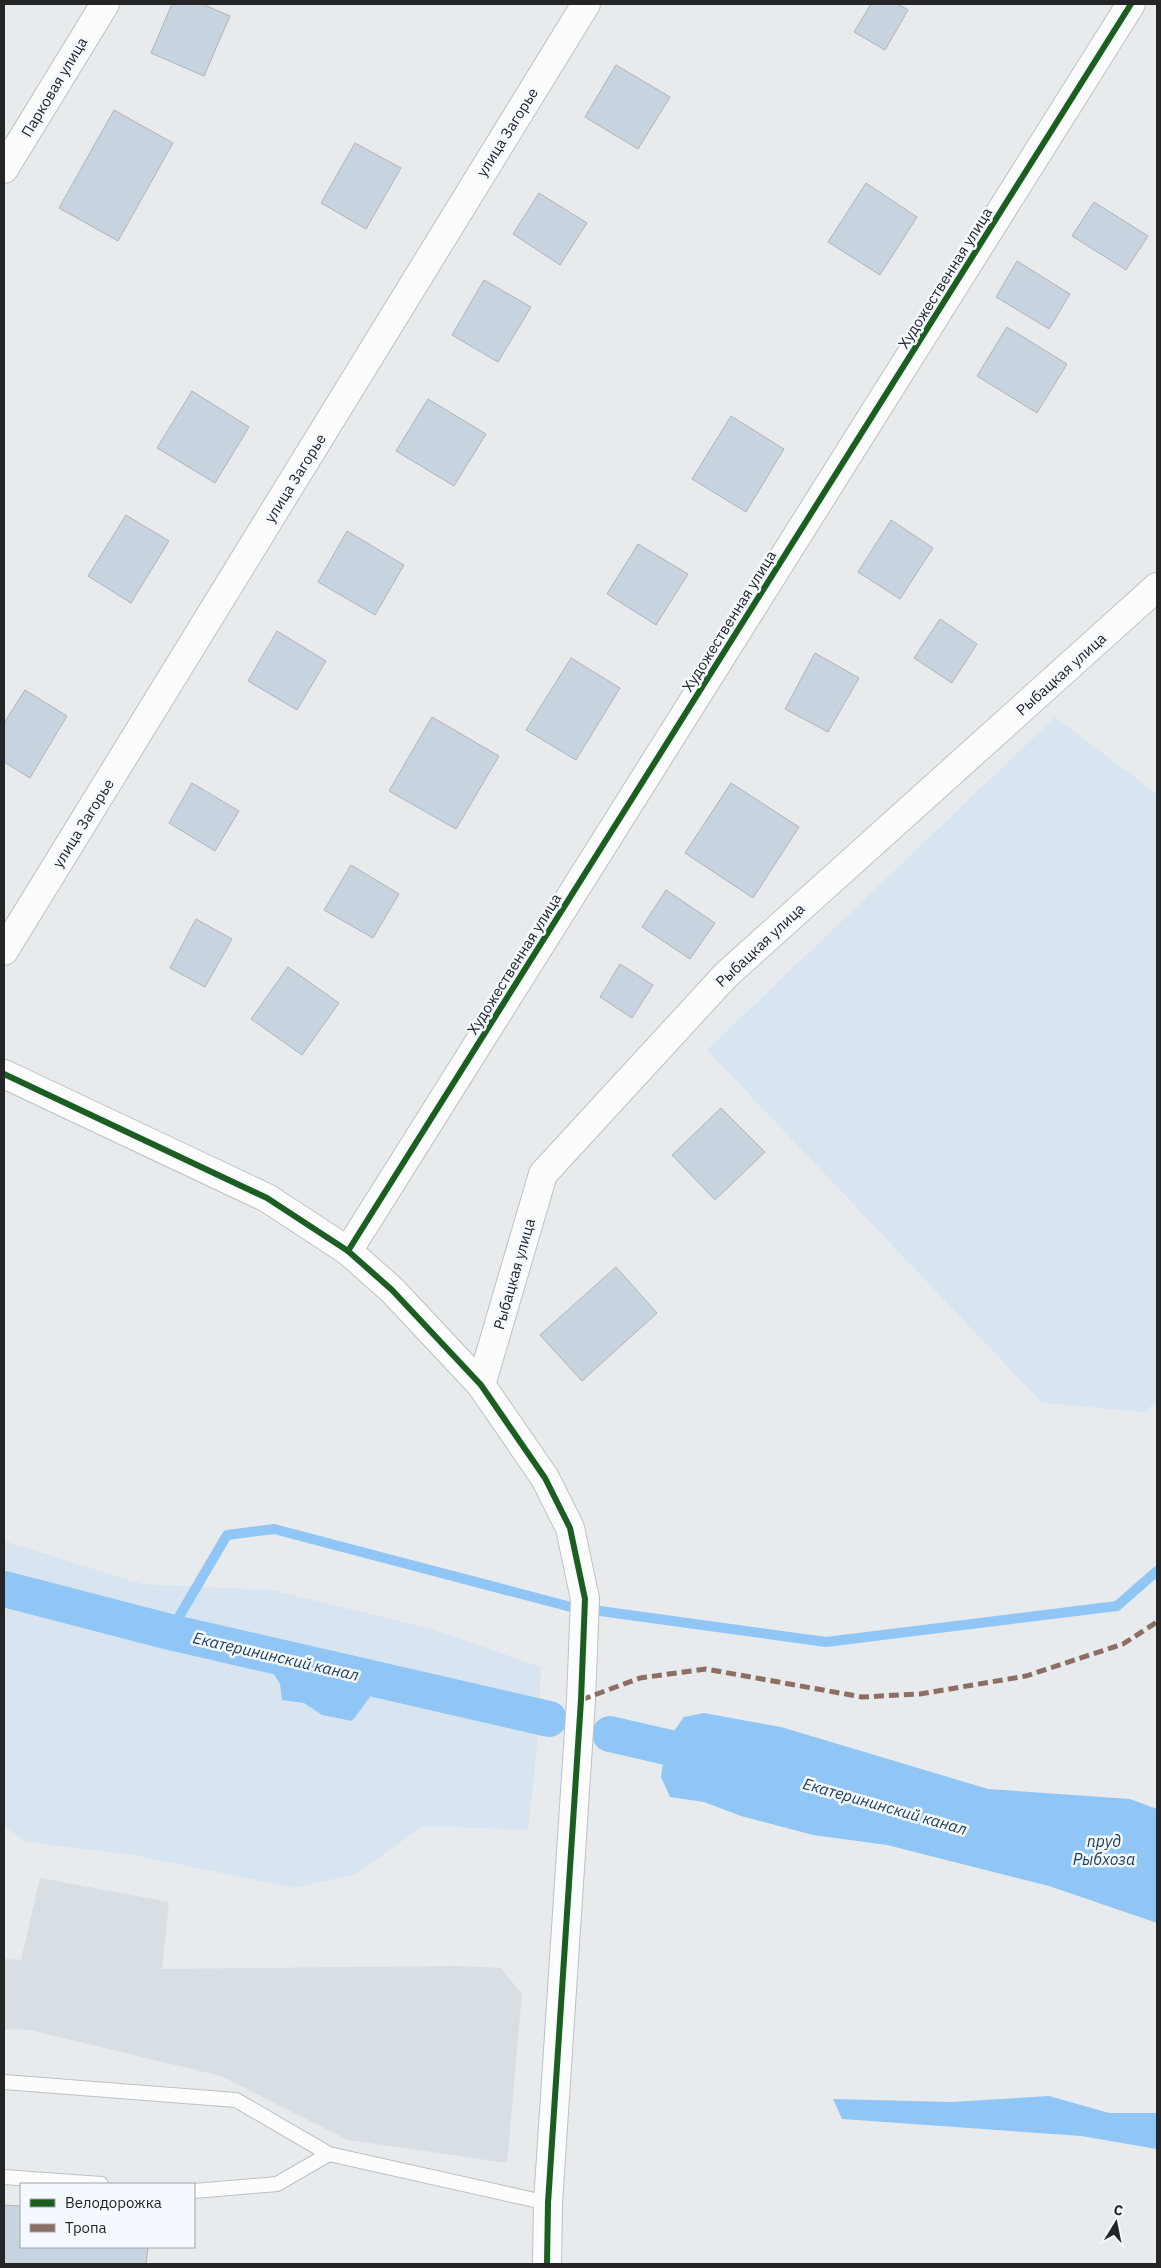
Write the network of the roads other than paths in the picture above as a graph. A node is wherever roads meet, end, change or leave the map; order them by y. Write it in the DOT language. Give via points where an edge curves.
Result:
graph roads {
  1 [pos="105,4"];
  2 [pos="586,4"];
  3 [pos="1132,4"];
  4 [pos="4,170"];
  5 [pos="1157,587"];
  6 [pos="4,952"];
  7 [pos="4,1074"];
  8 [pos="348,1251"];
  9 [pos="482,1385"];
  10 [pos="4,2082"];
  11 [pos="329,2154"];
  12 [pos="4,2177"];
  13 [pos="86,2183"];
  14 [pos="195,2191"];
  15 [pos="548,2203"];
  16 [pos="547,2264"];
  1 -- 4 [label="street, Парковая улица"];
  2 -- 6 [label="street, улица Загорье"];
  3 -- 8 [label="street, Художественная улица"];
  5 -- 9 [label="street, Рыбацкая улица" via="726,975 543,1174"];
  7 -- 8 [label="street" via="267,1198"];
  8 -- 9 [label="street" via="392,1290"];
  9 -- 15 [label="street" via="545,1478 570,1528 585,1599"];
  10 -- 11 [label="lane" via="236,2100"];
  11 -- 14 [label="lane" via="277,2184"];
  11 -- 15 [label="lane"];
  12 -- 13 [label="lane"];
  15 -- 16 [label="street"];
}
